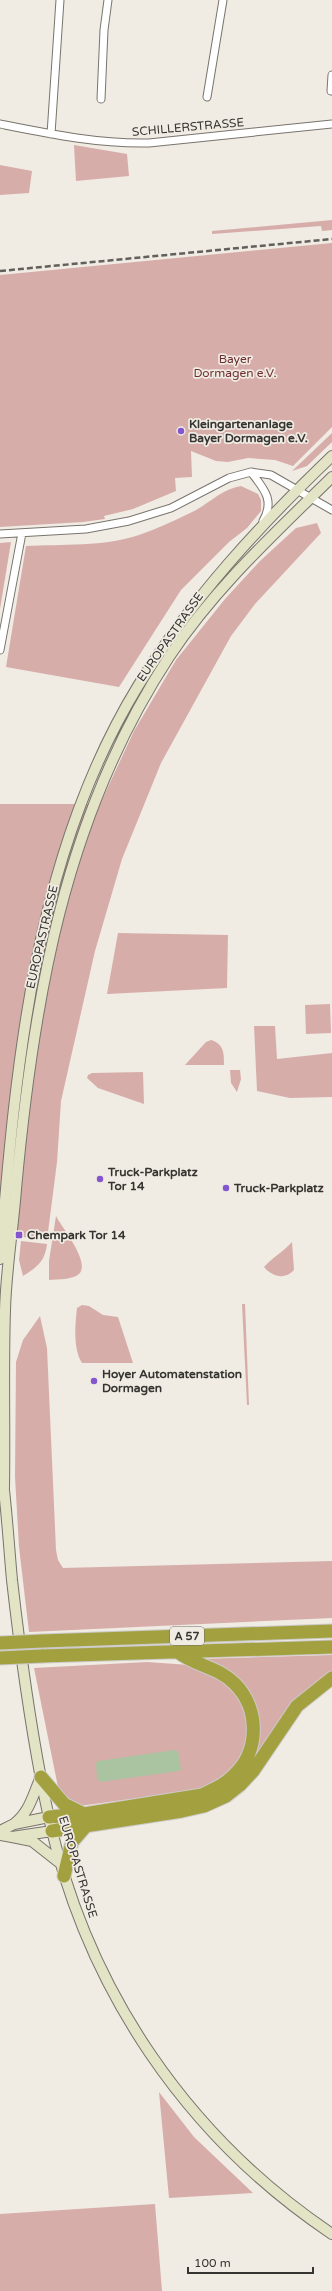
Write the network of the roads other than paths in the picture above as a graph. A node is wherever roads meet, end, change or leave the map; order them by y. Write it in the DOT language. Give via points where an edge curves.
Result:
graph roads {
  1 [pos="60,0"];
  2 [pos="108,0"];
  3 [pos="223,0"];
  4 [pos="332,75"];
  5 [pos="331,92"];
  6 [pos="207,97"];
  7 [pos="101,99"];
  8 [pos="0,124"];
  9 [pos="332,124"];
  10 [pos="51,134"];
  11 [pos="332,456"];
  12 [pos="251,472"];
  13 [pos="332,477"];
  14 [pos="296,490"];
  15 [pos="310,498"];
  16 [pos="332,510"];
  17 [pos="260,527"];
  18 [pos="22,533"];
  19 [pos="0,534"];
  20 [pos="0,650"];
  21 [pos="1,1245"];
  22 [pos="0,1259"];
  23 [pos="3,1292"];
  24 [pos="3,1303"];
  25 [pos="0,1457"];
  26 [pos="4,1487"];
  27 [pos="332,1631"];
  28 [pos="0,1643"];
  29 [pos="332,1647"];
  30 [pos="178,1652"];
  31 [pos="0,1658"];
  32 [pos="332,1678"];
  33 [pos="41,1777"];
  34 [pos="49,1818"];
  35 [pos="84,1821"];
  36 [pos="14,1824"];
  37 [pos="0,1830"];
  38 [pos="52,1831"];
  39 [pos="0,1835"];
  40 [pos="12,1836"];
  41 [pos="62,1870"];
  42 [pos="332,2234"];
  1 -- 10 [label="street"];
  2 -- 7 [label="street"];
  3 -- 6 [label="street"];
  4 -- 5 [label="street"];
  8 -- 10 [label="street, SCHILLERSTRASSE"];
  9 -- 10 [label="street, SCHILLERSTRASSE" via="149,143 97,142"];
  11 -- 14 [label="main road, EUROPASTRASSE"];
  12 -- 14 [label="street" via="271,475"];
  12 -- 17 [label="street" via="266,490 269,498 268,513"];
  12 -- 18 [label="street" via="229,478 170,508 129,521 86,529"];
  13 -- 15 [label="main road, EUROPASTRASSE"];
  14 -- 15 [label="street"];
  14 -- 17 [label="main road, EUROPASTRASSE"];
  15 -- 16 [label="street"];
  15 -- 23 [label="main road, EUROPASTRASSE" via="218,592 188,630 128,727 94,802 66,887 38,1012 28,1072"];
  17 -- 21 [label="main road, EUROPASTRASSE" via="202,593 137,687 99,760 72,830 53,892 26,1018 13,1103"];
  18 -- 19 [label="street"];
  18 -- 20 [label="street"];
  21 -- 22 [label="main road, EUROPASTRASSE"];
  23 -- 24 [label="main road, EUROPASTRASSE"];
  24 -- 26 [label="main road, EUROPASTRASSE"];
  25 -- 26 [label="main road, EUROPASTRASSE"];
  26 -- 33 [label="main road, EUROPASTRASSE" via="12,1580"];
  27 -- 28 [label="highway, A 57, bridge"];
  29 -- 30 [label="highway, A 57"];
  30 -- 31 [label="highway, A 57, bridge"];
  30 -- 35 [label="highway" via="191,1662 222,1674 243,1694 251,1708 253,1724 250,1752 244,1764 218,1788 202,1795"];
  32 -- 35 [label="highway" via="297,1706 253,1771 226,1796 204,1806"];
  33 -- 34 [label="main road, EUROPASTRASSE"];
  33 -- 35 [label="highway" via="64,1804"];
  33 -- 36 [label="main road" via="29,1807"];
  34 -- 35 [label="highway"];
  34 -- 36 [label="main road"];
  34 -- 38 [label="main road, EUROPASTRASSE"];
  35 -- 38 [label="highway"];
  35 -- 41 [label="highway" via="72,1842"];
  36 -- 37 [label="main road"];
  38 -- 40 [label="main road"];
  38 -- 41 [label="main road, EUROPASTRASSE"];
  39 -- 40 [label="main road"];
  40 -- 41 [label="main road" via="32,1841"];
  41 -- 42 [label="main road, EUROPASTRASSE" via="84,1930 102,1968 129,2020 162,2072 232,2154 284,2199"];
}
